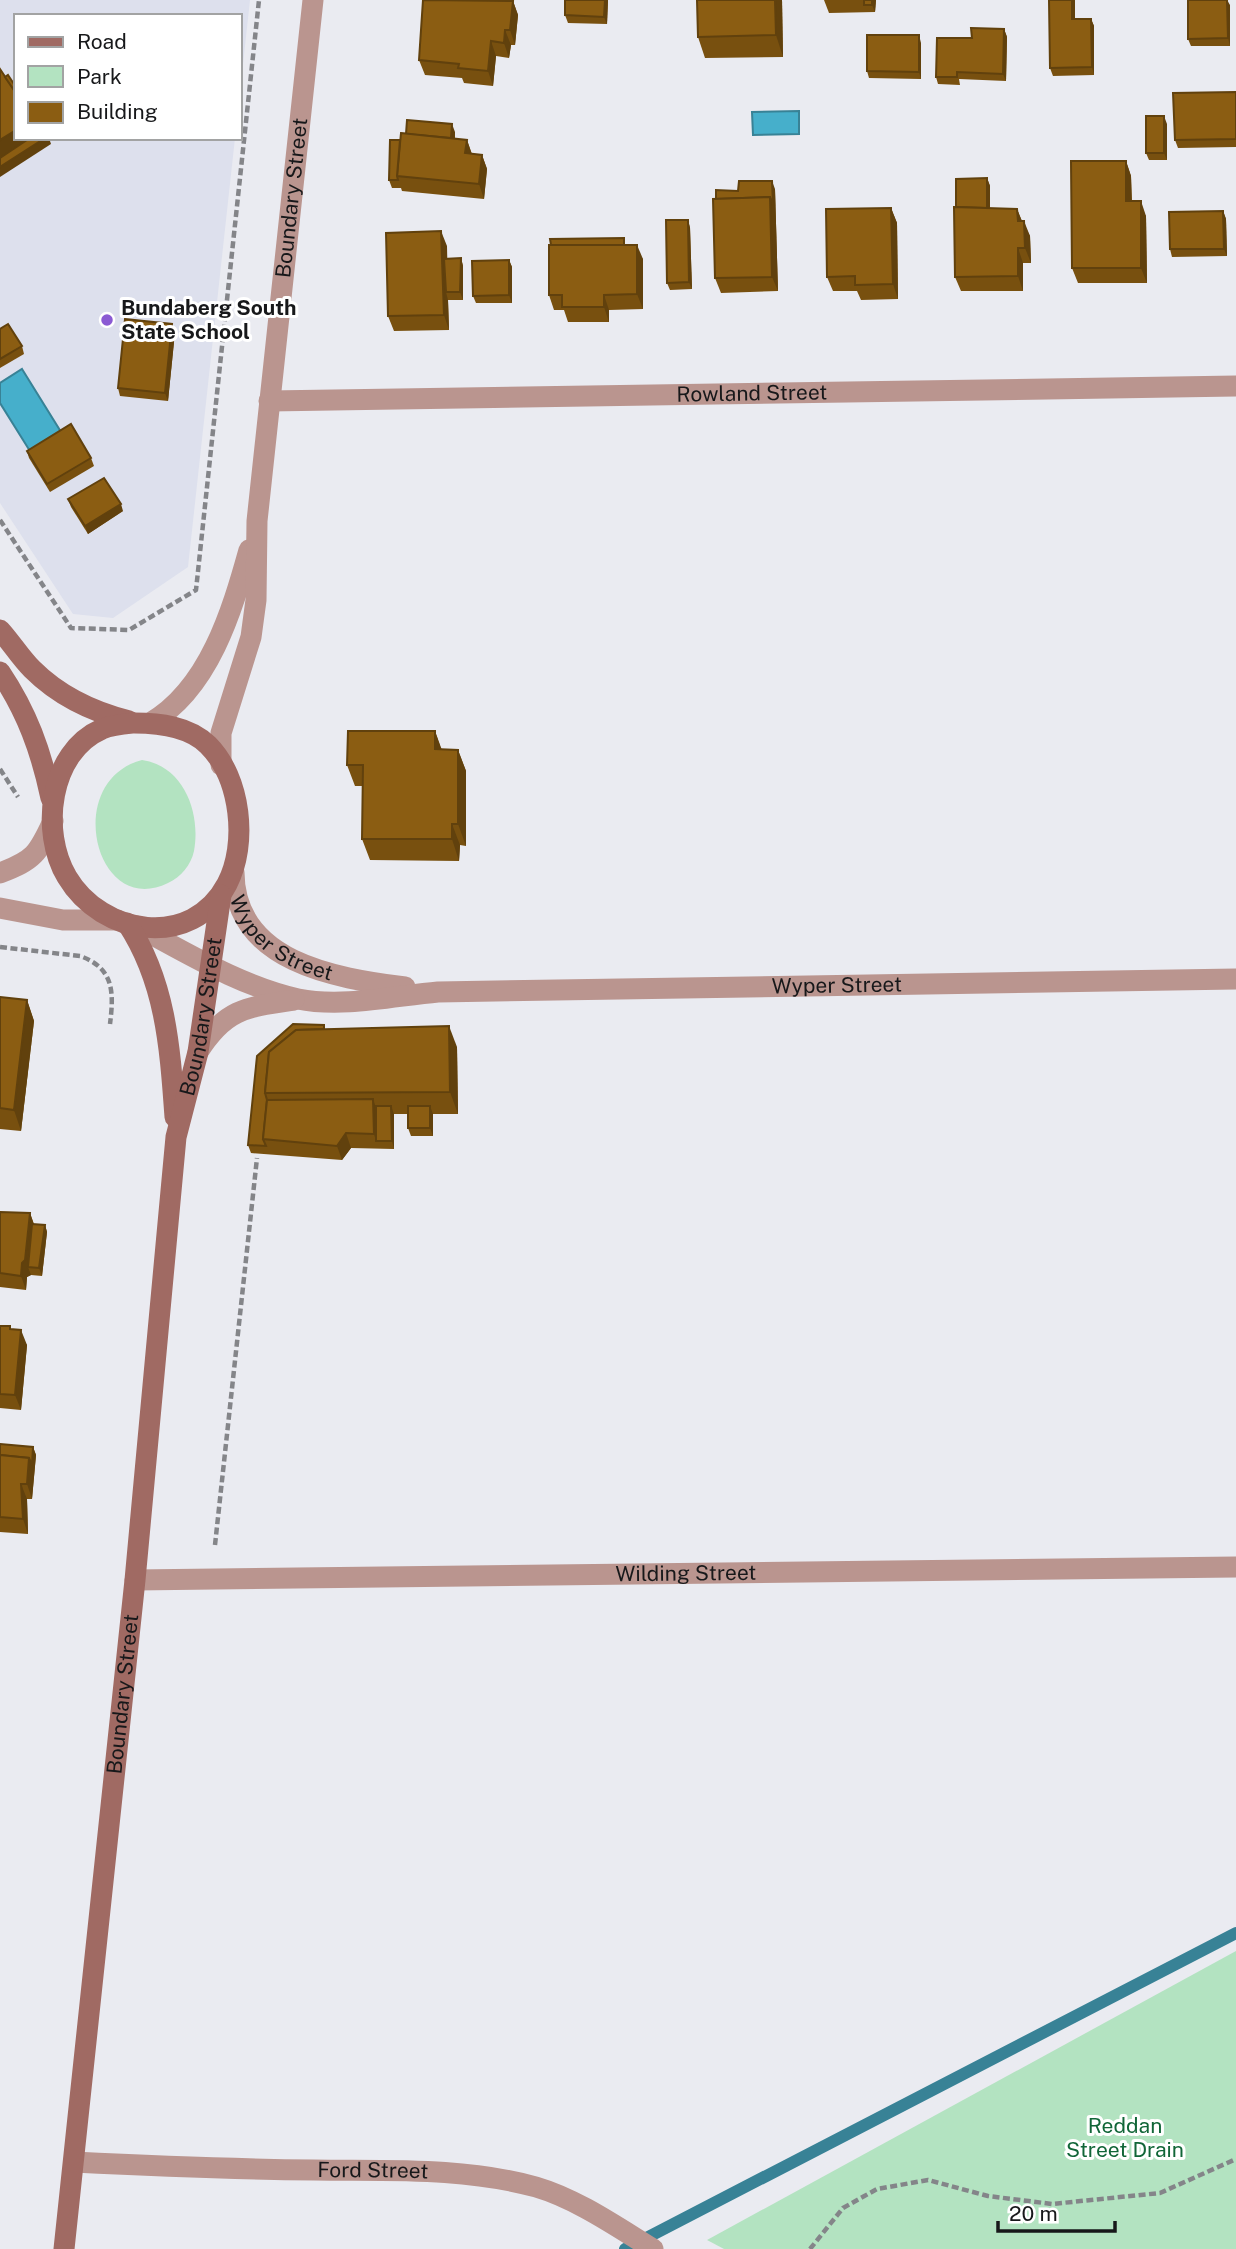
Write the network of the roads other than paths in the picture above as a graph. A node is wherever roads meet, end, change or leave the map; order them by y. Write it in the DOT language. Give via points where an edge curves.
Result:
graph roads {
  1 [pos="313,0"];
  2 [pos="1236,386"];
  3 [pos="270,401"];
  4 [pos="257,521"];
  5 [pos="0,630"];
  6 [pos="0,672"];
  7 [pos="142,723"];
  8 [pos="221,765"];
  9 [pos="52,812"];
  10 [pos="234,872"];
  11 [pos="0,873"];
  12 [pos="221,895"];
  13 [pos="0,908"];
  14 [pos="126,923"];
  15 [pos="210,965"];
  16 [pos="1236,979"];
  17 [pos="438,992"];
  18 [pos="299,999"];
  19 [pos="198,1052"];
  20 [pos="176,1137"];
  21 [pos="1236,1567"];
  22 [pos="135,1580"];
  23 [pos="74,2162"];
  24 [pos="64,2249"];
  25 [pos="653,2249"];
  1 -- 3 [label="street, Boundary Street"];
  2 -- 3 [label="street, Rowland Street"];
  3 -- 4 [label="street, Boundary Street"];
  4 -- 7 [label="street, Boundary Street" via="219,639 180,700"];
  4 -- 8 [label="street, Boundary Street" via="251,637 221,733"];
  5 -- 7 [label="street" via="32,669 60,692 108,716"];
  6 -- 9 [label="street" via="23,706 41,752"];
  7 -- 8 [label="street" via="191,733 208,745"];
  7 -- 9 [label="street" via="103,729 81,743 57,782"];
  8 -- 10 [label="street" via="238,816 240,843"];
  9 -- 11 [label="street" via="41,847 30,862"];
  9 -- 14 [label="street" via="57,855 67,878 88,902"];
  10 -- 12 [label="street"];
  10 -- 17 [label="street, Wyper Street" via="234,893 242,912 261,938 291,959 340,978"];
  12 -- 14 [label="street" via="205,913 185,925 165,929"];
  12 -- 15 [label="street, Boundary Street"];
  13 -- 14 [label="street" via="62,920"];
  14 -- 15 [label="street, Wyper Street"];
  14 -- 20 [label="street, Boundary Street" via="142,947 162,1002"];
  15 -- 18 [label="street, Wyper Street"];
  15 -- 19 [label="street, Boundary Street"];
  16 -- 17 [label="street, Wyper Street"];
  17 -- 18 [label="street, Wyper Street" via="340,1002"];
  18 -- 19 [label="street" via="248,1006 227,1016"];
  19 -- 20 [label="street, Boundary Street"];
  20 -- 22 [label="street, Boundary Street"];
  21 -- 22 [label="street, Wilding Street"];
  22 -- 23 [label="street, Boundary Street"];
  23 -- 24 [label="street, Boundary Street"];
  23 -- 25 [label="street, Ford Street" via="193,2169 442,2172 496,2178 539,2188"];
}
